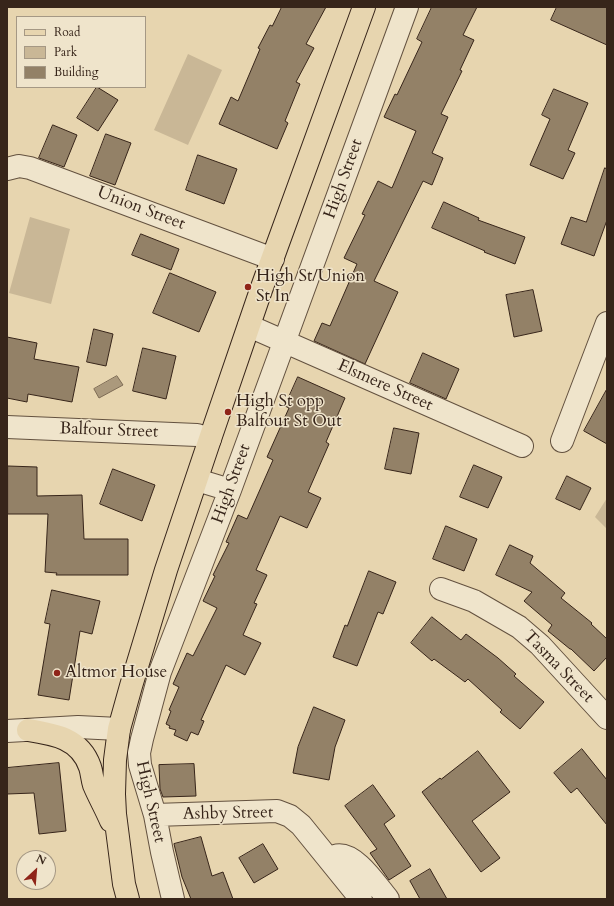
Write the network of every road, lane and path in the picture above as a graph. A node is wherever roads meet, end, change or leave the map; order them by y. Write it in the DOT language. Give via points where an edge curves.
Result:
graph roads {
  1 [pos="364,7"];
  2 [pos="407,7"];
  3 [pos="7,169"];
  4 [pos="273,259"];
  5 [pos="607,323"];
  6 [pos="249,326"];
  7 [pos="284,342"];
  8 [pos="7,427"];
  9 [pos="210,439"];
  10 [pos="562,440"];
  11 [pos="522,446"];
  12 [pos="196,480"];
  13 [pos="230,490"];
  14 [pos="441,589"];
  15 [pos="605,709"];
  16 [pos="118,729"];
  17 [pos="18,730"];
  18 [pos="155,816"];
  19 [pos="118,835"];
  20 [pos="330,859"];
  21 [pos="128,899"];
  22 [pos="173,899"];
  23 [pos="361,899"];
  24 [pos="388,899"];
  1 -- 4 [label="main road, High Street"];
  2 -- 7 [label="street, High Street"];
  3 -- 4 [label="street, Union Street" via="18,166 30,168"];
  4 -- 6 [label="main road, High Street"];
  5 -- 10 [label="street"];
  6 -- 7 [label="street, Elsmere Street"];
  6 -- 9 [label="main road, High Street"];
  7 -- 11 [label="street, Elsmere Street"];
  7 -- 13 [label="street, High Street"];
  8 -- 9 [label="street, Balfour Street" via="197,435"];
  9 -- 12 [label="main road, High Street"];
  12 -- 13 [label="street"];
  12 -- 16 [label="main road, High Street"];
  13 -- 18 [label="street, High Street" via="160,672 142,739 140,765"];
  14 -- 15 [label="street, Tasma Street" via="474,602 519,626"];
  16 -- 17 [label="street" via="78,727"];
  16 -- 19 [label="main road, High Street" via="114,794"];
  17 -- 19 [label="main road" via="59,736 80,750"];
  18 -- 20 [label="street, Ashby Street" via="277,811 290,816 301,825"];
  18 -- 22 [label="street, High Street"];
  19 -- 21 [label="main road, High Street"];
  20 -- 23 [label="street, Ashby Street"];
  20 -- 24 [label="street" via="336,856 355,861"];
}
